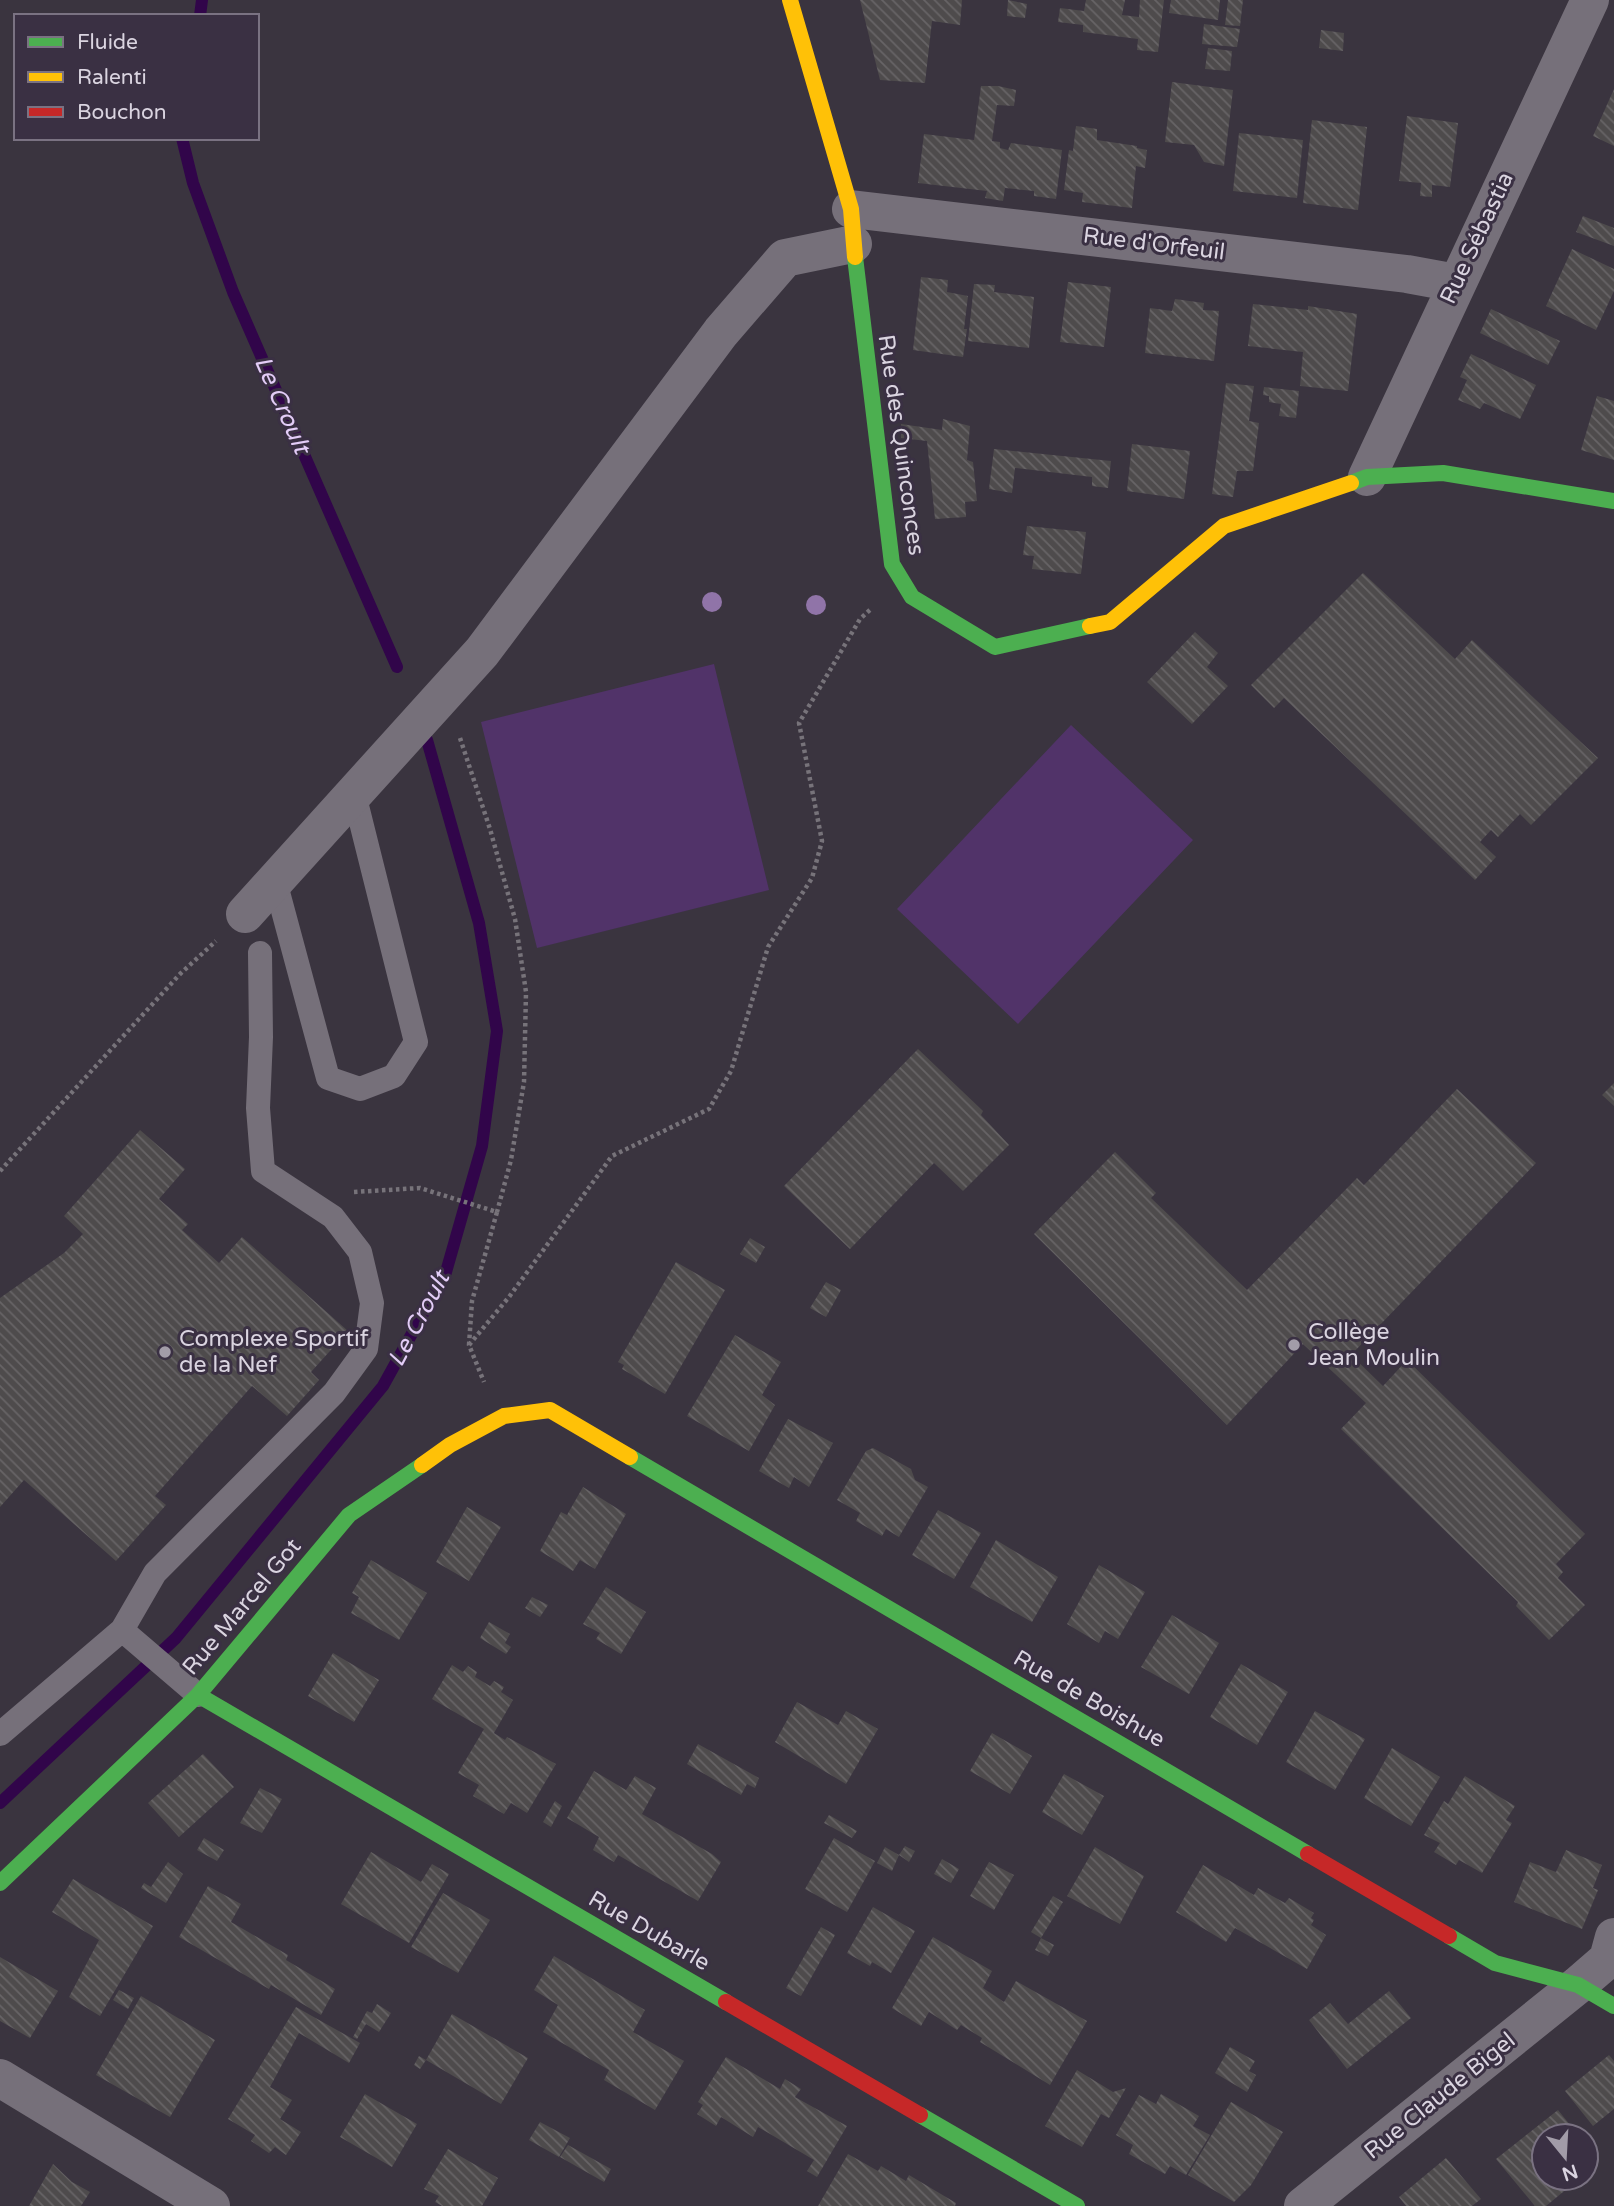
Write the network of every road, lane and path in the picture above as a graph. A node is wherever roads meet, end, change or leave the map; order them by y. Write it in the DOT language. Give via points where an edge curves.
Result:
graph roads {
  1 [pos="790,0"];
  2 [pos="1590,0"];
  3 [pos="852,227"];
  4 [pos="1456,283"];
  5 [pos="1367,477"];
  6 [pos="1614,501"];
  7 [pos="902,581"];
  8 [pos="442,696"];
  9 [pos="354,794"];
  10 [pos="275,881"];
  11 [pos="245,914"];
  12 [pos="260,953"];
  13 [pos="0,1171"];
  14 [pos="298,1194"];
  15 [pos="495,1211"];
  16 [pos="470,1345"];
  17 [pos="550,1410"];
  18 [pos="503,1416"];
  19 [pos="128,1635"];
  20 [pos="198,1695"];
  21 [pos="0,1734"];
  22 [pos="0,1883"];
  23 [pos="1614,1937"];
  24 [pos="1578,1986"];
  25 [pos="1614,2007"];
  26 [pos="0,2078"];
  27 [pos="211,2206"];
  28 [pos="1077,2206"];
  29 [pos="1303,2206"];
  1 -- 3 [label="street, Rue des Quinconces"];
  2 -- 4 [label="street, Rue Sébastia"];
  3 -- 4 [label="street, Rue d'Orfeuil" via="1407,274"];
  3 -- 7 [label="street, Rue des Quinconces" via="892,564"];
  3 -- 8 [label="street, Rue d'Orfeuil" via="785,258 721,332 482,652"];
  4 -- 5 [label="street, Rue Sébastia"];
  5 -- 6 [label="street, Rue des Quinconces" via="1443,473"];
  5 -- 7 [label="street, Rue des Quinconces" via="1224,526 1110,622 995,647 912,597"];
  7 -- 16 [label="path" via="860,619 799,723 822,841 812,878 768,947 732,1071 709,1109 611,1156"];
  8 -- 9 [label="street, Rue d'Orfeuil"];
  8 -- 15 [label="path" via="490,829 515,919 526,992 524,1082 511,1160"];
  9 -- 10 [label="street, Rue d'Orfeuil"];
  9 -- 10 [label="lane" via="416,1042 394,1076 360,1089 328,1078"];
  10 -- 11 [label="street, Rue d'Orfeuil"];
  11 -- 13 [label="path" via="180,974"];
  12 -- 14 [label="lane" via="258,1108 263,1171"];
  14 -- 15 [label="path" via="420,1188"];
  14 -- 19 [label="lane" via="333,1217 360,1252 372,1303 366,1349 334,1393 155,1573"];
  15 -- 16 [label="path" via="472,1301"];
  16 -- 18 [label="path" via="488,1394"];
  17 -- 18 [label="street, Rue Marcel Got"];
  17 -- 24 [label="street, Rue de Boishue" via="1495,1962"];
  18 -- 20 [label="street, Rue Marcel Got" via="349,1515"];
  19 -- 20 [label="lane"];
  19 -- 21 [label="lane"];
  20 -- 22 [label="street, Rue Marcel Got"];
  20 -- 28 [label="street, Rue Dubarle"];
  23 -- 24 [label="street, Rue Claude Bigel" via="1608,1959"];
  24 -- 25 [label="street, Rue de Boishue"];
  24 -- 29 [label="street, Rue Claude Bigel"];
  26 -- 27 [label="street"];
}
